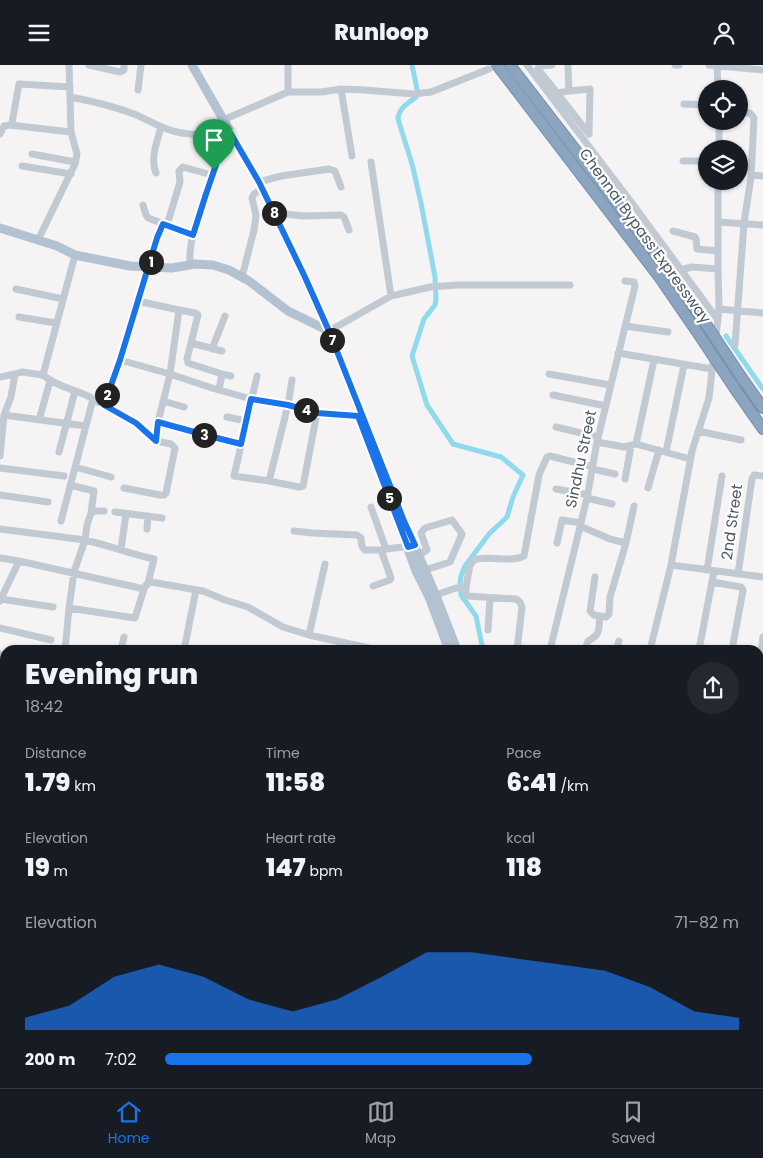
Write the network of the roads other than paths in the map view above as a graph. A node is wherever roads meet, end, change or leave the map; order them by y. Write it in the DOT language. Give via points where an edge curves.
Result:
graph roads {
  1 [pos="69,65"];
  2 [pos="89,65"];
  3 [pos="124,65"];
  4 [pos="142,65"];
  5 [pos="192,65"];
  6 [pos="288,65"];
  7 [pos="510,65"];
  8 [pos="527,65"];
  9 [pos="552,65"];
  10 [pos="568,65"];
  11 [pos="675,65"];
  12 [pos="679,65"];
  13 [pos="714,65"];
  14 [pos="100,66"];
  15 [pos="493,67"];
  16 [pos="763,70"];
  17 [pos="716,80"];
  18 [pos="70,87"];
  19 [pos="138,89"];
  20 [pos="341,89"];
  21 [pos="569,91"];
  22 [pos="288,92"];
  23 [pos="557,93"];
  24 [pos="70,97"];
  25 [pos="684,104"];
  26 [pos="698,105"];
  27 [pos="748,113"];
  28 [pos="223,120"];
  29 [pos="161,127"];
  30 [pos="3,129"];
  31 [pos="71,132"];
  32 [pos="231,134"];
  33 [pos="221,135"];
  34 [pos="32,154"];
  35 [pos="352,156"];
  36 [pos="683,161"];
  37 [pos="698,161"];
  38 [pos="75,162"];
  39 [pos="371,162"];
  40 [pos="22,166"];
  41 [pos="156,173"];
  42 [pos="71,174"];
  43 [pos="212,175"];
  44 [pos="751,175"];
  45 [pos="763,176"];
  46 [pos="260,185"];
  47 [pos="341,187"];
  48 [pos="718,190"];
  49 [pos="143,205"];
  50 [pos="274,213"];
  51 [pos="718,222"];
  52 [pos="744,223"];
  53 [pos="165,225"];
  54 [pos="763,225"];
  55 [pos="0,228"];
  56 [pos="349,230"];
  57 [pos="673,231"];
  58 [pos="193,235"];
  59 [pos="38,240"];
  60 [pos="718,251"];
  61 [pos="74,255"];
  62 [pos="190,265"];
  63 [pos="149,268"];
  64 [pos="718,269"];
  65 [pos="681,270"];
  66 [pos="242,277"];
  67 [pos="625,281"];
  68 [pos="570,285"];
  69 [pos="16,289"];
  70 [pos="391,296"];
  71 [pos="63,299"];
  72 [pos="138,301"];
  73 [pos="719,309"];
  74 [pos="179,310"];
  75 [pos="738,311"];
  76 [pos="763,313"];
  77 [pos="225,316"];
  78 [pos="19,317"];
  79 [pos="718,320"];
  80 [pos="56,323"];
  81 [pos="625,326"];
  82 [pos="325,329"];
  83 [pos="668,332"];
  84 [pos="191,343"];
  85 [pos="735,345"];
  86 [pos="212,349"];
  87 [pos="222,351"];
  88 [pos="618,353"];
  89 [pos="120,360"];
  90 [pos="654,360"];
  91 [pos="684,365"];
  92 [pos="712,369"];
  93 [pos="15,374"];
  94 [pos="170,374"];
  95 [pos="222,374"];
  96 [pos="549,374"];
  97 [pos="43,375"];
  98 [pos="231,376"];
  99 [pos="257,376"];
  100 [pos="0,377"];
  101 [pos="292,380"];
  102 [pos="50,381"];
  103 [pos="610,385"];
  104 [pos="218,390"];
  105 [pos="75,391"];
  106 [pos="553,395"];
  107 [pos="92,399"];
  108 [pos="251,399"];
  109 [pos="163,401"];
  110 [pos="104,405"];
  111 [pos="288,405"];
  112 [pos="606,406"];
  113 [pos="184,407"];
  114 [pos="763,408"];
  115 [pos="317,413"];
  116 [pos="4,415"];
  117 [pos="360,416"];
  118 [pos="227,417"];
  119 [pos="40,420"];
  120 [pos="246,421"];
  121 [pos="158,422"];
  122 [pos="66,423"];
  123 [pos="86,426"];
  124 [pos="556,427"];
  125 [pos="763,429"];
  126 [pos="698,431"];
  127 [pos="598,439"];
  128 [pos="740,440"];
  129 [pos="156,441"];
  130 [pos="241,444"];
  131 [pos="634,445"];
  132 [pos="59,451"];
  133 [pos="662,451"];
  134 [pos="0,456"];
  135 [pos="690,459"];
  136 [pos="75,467"];
  137 [pos="0,468"];
  138 [pos="593,468"];
  139 [pos="614,474"];
  140 [pos="64,476"];
  141 [pos="722,476"];
  142 [pos="763,476"];
  143 [pos="111,477"];
  144 [pos="625,479"];
  145 [pos="270,481"];
  146 [pos="70,485"];
  147 [pos="124,488"];
  148 [pos="648,488"];
  149 [pos="556,489"];
  150 [pos="0,495"];
  151 [pos="588,496"];
  152 [pos="48,502"];
  153 [pos="612,504"];
  154 [pos="634,506"];
  155 [pos="371,507"];
  156 [pos="104,511"];
  157 [pos="91,513"];
  158 [pos="115,513"];
  159 [pos="126,514"];
  160 [pos="148,517"];
  161 [pos="162,518"];
  162 [pos="61,521"];
  163 [pos="581,525"];
  164 [pos="0,529"];
  165 [pos="147,529"];
  166 [pos="294,531"];
  167 [pos="85,540"];
  168 [pos="557,543"];
  169 [pos="626,543"];
  170 [pos="411,546"];
  171 [pos="121,549"];
  172 [pos="384,549"];
  173 [pos="419,555"];
  174 [pos="0,558"];
  175 [pos="19,561"];
  176 [pos="325,564"];
  177 [pos="671,565"];
  178 [pos="425,570"];
  179 [pos="710,570"];
  180 [pos="74,573"];
  181 [pos="738,574"];
  182 [pos="594,577"];
  183 [pos="763,577"];
  184 [pos="712,582"];
  185 [pos="373,585"];
  186 [pos="146,586"];
  187 [pos="462,587"];
  188 [pos="196,590"];
  189 [pos="433,597"];
  190 [pos="490,598"];
  191 [pos="0,600"];
  192 [pos="53,607"];
  193 [pos="68,608"];
  194 [pos="600,617"];
  195 [pos="0,628"];
  196 [pos="488,630"];
  197 [pos="309,635"];
  198 [pos="124,637"];
  199 [pos="51,640"];
  200 [pos="618,641"];
  201 [pos="66,645"];
  202 [pos="123,645"];
  203 [pos="185,645"];
  204 [pos="355,645"];
  205 [pos="447,645"];
  206 [pos="455,645"];
  207 [pos="518,645"];
  208 [pos="551,645"];
  209 [pos="587,645"];
  210 [pos="617,645"];
  211 [pos="651,645"];
  212 [pos="700,645"];
  213 [pos="733,645"];
  1 -- 18 [label="street"];
  2 -- 14 [label="street"];
  3 -- 14 [label="street" via="120,72"];
  4 -- 19 [label="street"];
  5 -- 28 [label="main road"];
  6 -- 22 [label="street"];
  7 -- 114 [label="highway, Chennai Bypass Expressway, bridge" via="666,267"];
  8 -- 65 [label="street"];
  9 -- 23 [label="street" via="539,66 538,69"];
  10 -- 21 [label="street"];
  11 -- 12 [label="street"];
  13 -- 16 [label="street"];
  13 -- 17 [label="street"];
  15 -- 20 [label="street" via="431,92 418,94"];
  15 -- 125 [label="highway, Chennai Bypass Expressway, bridge" via="660,278"];
  18 -- 24 [label="street"];
  18 -- 30 [label="street" via="18,84 12,123"];
  20 -- 22 [label="street"];
  20 -- 35 [label="street"];
  21 -- 23 [label="street"];
  21 -- 23 [label="street" via="590,89 589,134"];
  22 -- 28 [label="street"];
  24 -- 29 [label="street" via="102,103"];
  24 -- 31 [label="street"];
  25 -- 26 [label="street"];
  27 -- 44 [label="street" via="754,117"];
  28 -- 32 [label="main road"];
  29 -- 33 [label="street" via="175,132"];
  29 -- 41 [label="street" via="153,160"];
  30 -- 31 [label="street"];
  31 -- 38 [label="street" via="77,154"];
  32 -- 33 [label="street"];
  32 -- 46 [label="main road"];
  33 -- 43 [label="street"];
  34 -- 38 [label="street"];
  36 -- 37 [label="street"];
  38 -- 42 [label="street"];
  39 -- 70 [label="street"];
  40 -- 42 [label="street"];
  42 -- 59 [label="street"];
  43 -- 53 [label="street" via="183,167 179,171 180,182"];
  43 -- 58 [label="street"];
  44 -- 45 [label="street"];
  44 -- 52 [label="street"];
  46 -- 47 [label="street" via="281,176 333,169"];
  46 -- 50 [label="main road"];
  46 -- 66 [label="street" via="252,198 256,215"];
  48 -- 51 [label="street"];
  49 -- 53 [label="street" via="148,218"];
  50 -- 56 [label="street" via="341,215"];
  50 -- 82 [label="main road"];
  51 -- 52 [label="street"];
  51 -- 60 [label="street"];
  52 -- 54 [label="street"];
  52 -- 75 [label="street"];
  53 -- 58 [label="street"];
  53 -- 63 [label="street" via="157,238"];
  55 -- 59 [label="main road"];
  57 -- 60 [label="street" via="695,237 698,249"];
  58 -- 62 [label="street"];
  59 -- 61 [label="main road"];
  60 -- 64 [label="street"];
  61 -- 63 [label="main road"];
  61 -- 71 [label="street"];
  62 -- 63 [label="main road"];
  62 -- 66 [label="main road" via="213,265"];
  63 -- 72 [label="street"];
  64 -- 65 [label="street" via="689,267"];
  64 -- 73 [label="street"];
  65 -- 79 [label="street"];
  66 -- 82 [label="main road" via="288,311"];
  67 -- 81 [label="street, Sindhu Street" via="635,284"];
  68 -- 70 [label="street" via="440,285"];
  69 -- 71 [label="street"];
  70 -- 82 [label="street"];
  71 -- 80 [label="street"];
  72 -- 74 [label="street"];
  72 -- 89 [label="street"];
  73 -- 75 [label="street"];
  73 -- 79 [label="street"];
  74 -- 84 [label="street" via="197,313"];
  74 -- 94 [label="street"];
  75 -- 76 [label="street"];
  75 -- 85 [label="street"];
  77 -- 86 [label="street"];
  78 -- 80 [label="street"];
  79 -- 92 [label="street"];
  80 -- 97 [label="street"];
  81 -- 83 [label="street"];
  81 -- 88 [label="street, Sindhu Street"];
  82 -- 117 [label="main road"];
  84 -- 86 [label="street"];
  84 -- 95 [label="street" via="188,363"];
  86 -- 87 [label="street"];
  88 -- 90 [label="street"];
  88 -- 103 [label="street, Sindhu Street"];
  89 -- 94 [label="street"];
  89 -- 110 [label="street"];
  90 -- 91 [label="street"];
  90 -- 131 [label="street"];
  91 -- 92 [label="street"];
  91 -- 133 [label="street"];
  92 -- 126 [label="street"];
  93 -- 97 [label="street"];
  93 -- 100 [label="street"];
  93 -- 116 [label="street"];
  94 -- 104 [label="street"];
  94 -- 109 [label="street"];
  95 -- 98 [label="street"];
  95 -- 104 [label="street"];
  96 -- 103 [label="street"];
  97 -- 102 [label="street"];
  99 -- 108 [label="street"];
  101 -- 111 [label="street"];
  102 -- 105 [label="street"];
  102 -- 119 [label="street"];
  103 -- 112 [label="street, Sindhu Street"];
  104 -- 108 [label="street"];
  105 -- 107 [label="street"];
  105 -- 122 [label="street"];
  106 -- 112 [label="street"];
  107 -- 110 [label="street"];
  107 -- 123 [label="street"];
  108 -- 111 [label="street"];
  108 -- 120 [label="street"];
  109 -- 113 [label="street"];
  109 -- 121 [label="street"];
  110 -- 129 [label="street" via="136,423"];
  111 -- 115 [label="street"];
  111 -- 145 [label="street"];
  112 -- 127 [label="street, Sindhu Street"];
  115 -- 117 [label="street"];
  115 -- 145 [label="street" via="303,486"];
  116 -- 119 [label="street"];
  116 -- 134 [label="street"];
  117 -- 170 [label="main road"];
  118 -- 120 [label="street"];
  119 -- 122 [label="street"];
  120 -- 130 [label="street"];
  121 -- 129 [label="street"];
  121 -- 130 [label="street"];
  122 -- 123 [label="street"];
  122 -- 132 [label="street"];
  123 -- 136 [label="street"];
  124 -- 127 [label="street"];
  126 -- 128 [label="street"];
  126 -- 135 [label="street"];
  127 -- 131 [label="street" via="624,447"];
  127 -- 138 [label="street, Sindhu Street"];
  129 -- 147 [label="street" via="175,448 166,493 160,495"];
  130 -- 145 [label="street" via="234,476"];
  131 -- 133 [label="street"];
  131 -- 144 [label="street"];
  133 -- 135 [label="street"];
  133 -- 148 [label="street"];
  135 -- 177 [label="street"];
  136 -- 143 [label="street"];
  136 -- 146 [label="street"];
  137 -- 140 [label="street"];
  138 -- 139 [label="street"];
  138 -- 151 [label="street, Sindhu Street"];
  138 -- 187 [label="street" via="547,457 539,475 524,556 518,559 474,560"];
  141 -- 179 [label="street"];
  142 -- 181 [label="street, 2nd Street" via="754,475 752,479"];
  146 -- 157 [label="street" via="94,491"];
  146 -- 162 [label="street"];
  149 -- 151 [label="street"];
  150 -- 152 [label="street"];
  151 -- 153 [label="street"];
  151 -- 163 [label="street, Sindhu Street"];
  154 -- 169 [label="street"];
  155 -- 172 [label="street"];
  156 -- 157 [label="street"];
  157 -- 167 [label="street"];
  158 -- 159 [label="street"];
  159 -- 160 [label="street"];
  159 -- 171 [label="street"];
  160 -- 161 [label="street"];
  160 -- 165 [label="street"];
  163 -- 168 [label="street" via="562,520"];
  163 -- 169 [label="street"];
  163 -- 208 [label="street, Sindhu Street"];
  164 -- 167 [label="street"];
  166 -- 172 [label="street" via="357,535 364,549"];
  167 -- 171 [label="street"];
  167 -- 180 [label="street"];
  169 -- 194 [label="street" via="610,597 609,614"];
  170 -- 172 [label="street"];
  170 -- 173 [label="main road"];
  170 -- 189 [label="main road" via="416,571"];
  171 -- 186 [label="street" via="154,559"];
  172 -- 185 [label="street" via="391,579"];
  173 -- 178 [label="main road"];
  173 -- 178 [label="street" via="427,550 420,533 425,528 452,520 462,534 450,562"];
  174 -- 175 [label="street"];
  175 -- 180 [label="street"];
  175 -- 191 [label="street"];
  176 -- 197 [label="street"];
  177 -- 179 [label="street"];
  177 -- 211 [label="street"];
  178 -- 189 [label="main road"];
  179 -- 181 [label="street"];
  179 -- 184 [label="street"];
  180 -- 186 [label="street"];
  180 -- 193 [label="street"];
  181 -- 183 [label="street"];
  182 -- 194 [label="street" via="590,611"];
  184 -- 212 [label="street"];
  184 -- 213 [label="street" via="743,590"];
  186 -- 188 [label="street" via="151,582"];
  186 -- 193 [label="street" via="136,618"];
  187 -- 189 [label="street"];
  187 -- 190 [label="street" via="467,597"];
  188 -- 197 [label="street" via="248,607 283,627"];
  188 -- 203 [label="street"];
  189 -- 205 [label="main road"];
  189 -- 206 [label="main road"];
  190 -- 196 [label="street"];
  190 -- 207 [label="street" via="516,599 522,603"];
  191 -- 192 [label="street"];
  193 -- 201 [label="street"];
  194 -- 209 [label="street" via="598,633"];
  195 -- 199 [label="street"];
  197 -- 204 [label="street"];
  198 -- 202 [label="street"];
  200 -- 210 [label="street"];
}
